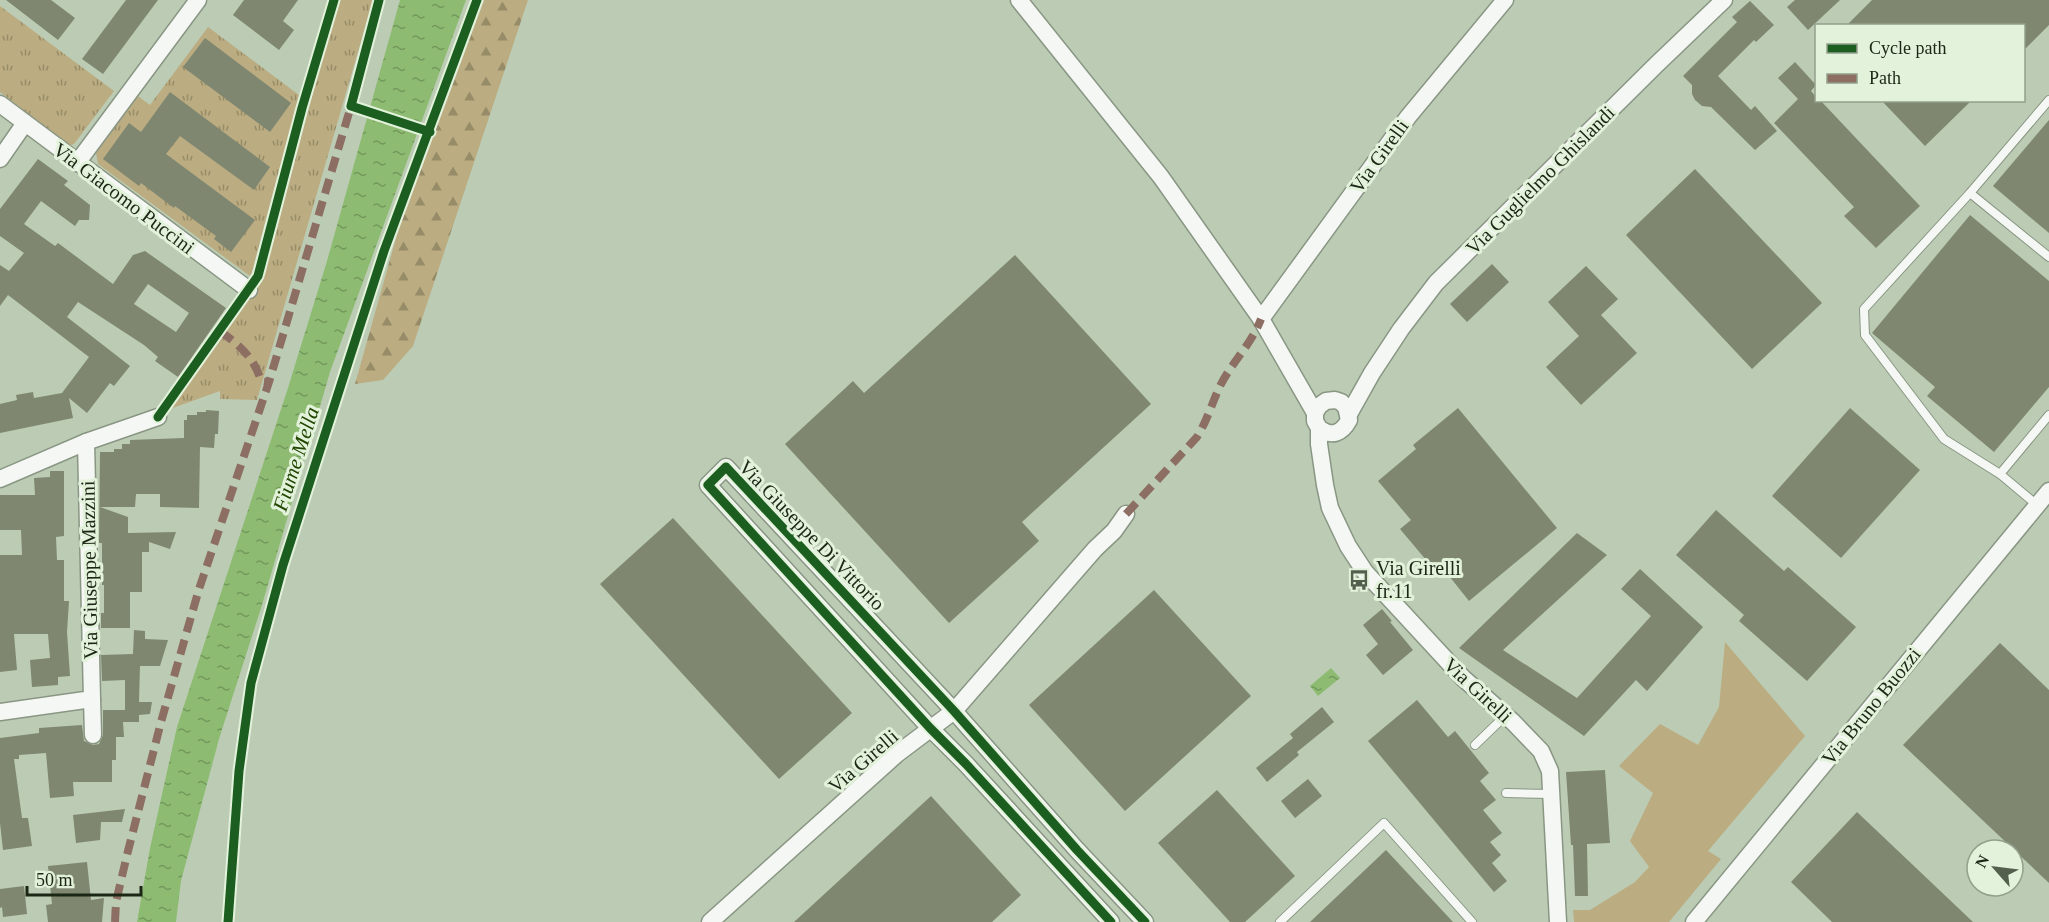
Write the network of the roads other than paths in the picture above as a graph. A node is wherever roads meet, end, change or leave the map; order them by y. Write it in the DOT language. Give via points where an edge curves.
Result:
graph roads {
  1 [pos="198,0"];
  2 [pos="1019,0"];
  3 [pos="1505,0"];
  4 [pos="1724,0"];
  5 [pos="2049,100"];
  6 [pos="0,104"];
  7 [pos="25,123"];
  8 [pos="0,159"];
  9 [pos="77,163"];
  10 [pos="1970,193"];
  11 [pos="2049,257"];
  12 [pos="249,290"];
  13 [pos="1261,318"];
  14 [pos="1372,373"];
  15 [pos="1335,400"];
  16 [pos="1349,414"];
  17 [pos="2049,415"];
  18 [pos="158,417"];
  19 [pos="1317,421"];
  20 [pos="1338,433"];
  21 [pos="86,442"];
  22 [pos="2000,474"];
  23 [pos="0,479"];
  24 [pos="1325,484"];
  25 [pos="2049,491"];
  26 [pos="2037,505"];
  27 [pos="1126,514"];
  28 [pos="92,699"];
  29 [pos="954,711"];
  30 [pos="0,712"];
  31 [pos="1505,716"];
  32 [pos="930,728"];
  33 [pos="93,735"];
  34 [pos="1475,745"];
  35 [pos="1506,793"];
  36 [pos="1551,794"];
  37 [pos="710,922"];
  38 [pos="1111,922"];
  39 [pos="1145,922"];
  40 [pos="1280,922"];
  41 [pos="1472,922"];
  42 [pos="1558,922"];
  43 [pos="1694,922"];
  1 -- 9 [label="street"];
  2 -- 13 [label="street, Via Girelli" via="1161,177"];
  3 -- 13 [label="street, Via Girelli" via="1408,117"];
  4 -- 14 [label="street, Via Guglielmo Ghislandi" via="1436,284"];
  5 -- 10 [label="lane"];
  6 -- 7 [label="street, Via Giacomo Puccini"];
  7 -- 8 [label="street"];
  7 -- 9 [label="street, Via Giacomo Puccini"];
  9 -- 12 [label="street, Via Giacomo Puccini"];
  10 -- 11 [label="lane"];
  10 -- 22 [label="lane" via="1864,309 1865,335 1944,439"];
  13 -- 19 [label="street, Via Girelli"];
  14 -- 15 [label="street, Via Guglielmo Ghislandi"];
  14 -- 16 [label="street, Via Guglielmo Ghislandi"];
  15 -- 16 [label="street"];
  15 -- 19 [label="street" via="1319,406"];
  16 -- 20 [label="street, Via Girelli" via="1349,420"];
  17 -- 22 [label="lane"];
  18 -- 21 [label="street"];
  19 -- 20 [label="street" via="1330,434"];
  19 -- 24 [label="street, Via Girelli"];
  20 -- 24 [label="street, Via Girelli" via="1331,448"];
  21 -- 23 [label="street"];
  21 -- 28 [label="street, Via Giuseppe Mazzini"];
  22 -- 26 [label="lane"];
  24 -- 31 [label="street, Via Girelli" via="1330,508 1365,572 1463,678"];
  25 -- 26 [label="street, Via Bruno Buozzi"];
  26 -- 43 [label="street, Via Bruno Buozzi"];
  27 -- 29 [label="street, Via Girelli"];
  28 -- 30 [label="street"];
  28 -- 33 [label="street, Via Giuseppe Mazzini"];
  29 -- 32 [label="street, Via Girelli"];
  29 -- 32 [label="street, Via Giuseppe Di Vittorio" via="726,467 708,485"];
  29 -- 39 [label="street, Via Giuseppe Di Vittorio"];
  31 -- 34 [label="lane"];
  31 -- 36 [label="street, Via Girelli" via="1541,751 1550,771"];
  32 -- 37 [label="street, Via Girelli"];
  32 -- 38 [label="street, Via Giuseppe Di Vittorio"];
  35 -- 36 [label="lane"];
  36 -- 42 [label="street, Via Girelli"];
  40 -- 41 [label="lane" via="1384,823"];
}
